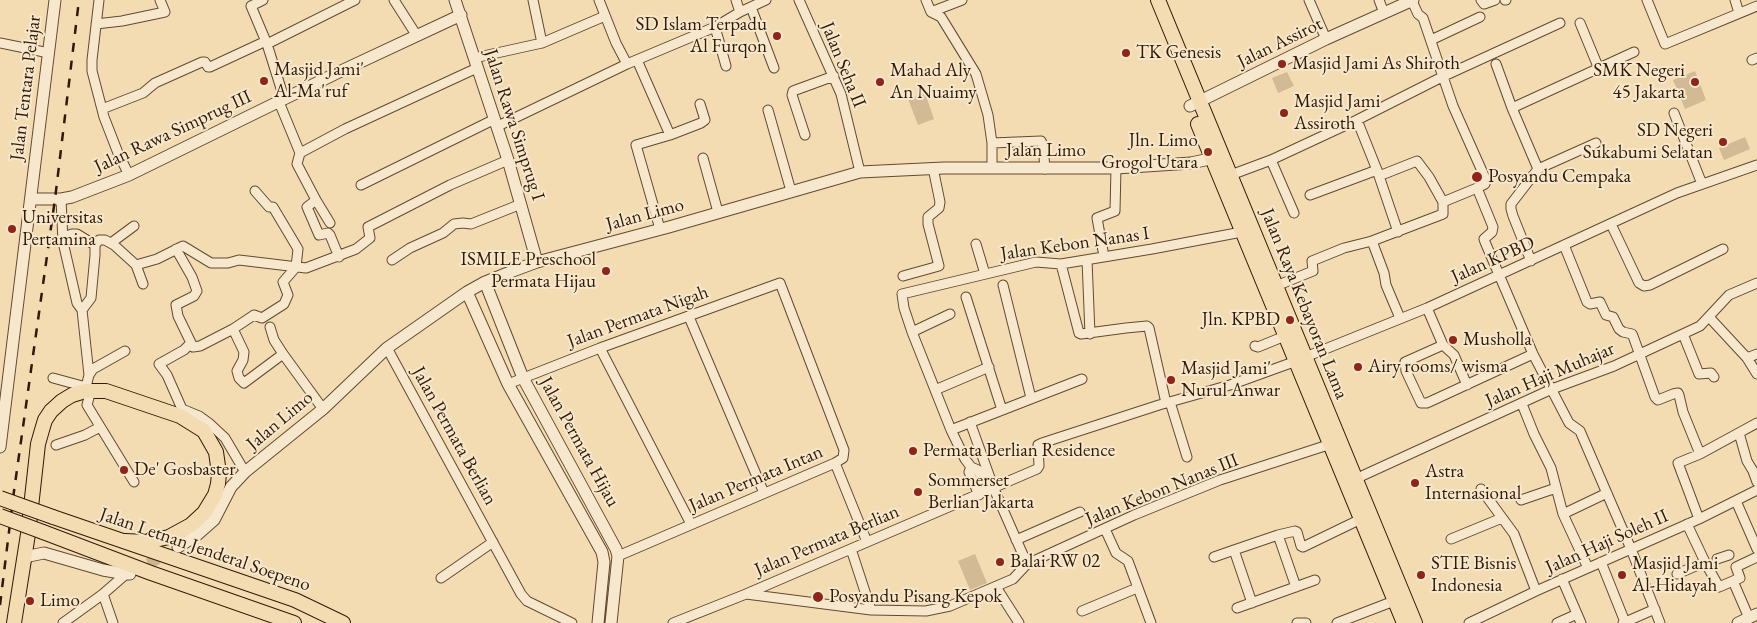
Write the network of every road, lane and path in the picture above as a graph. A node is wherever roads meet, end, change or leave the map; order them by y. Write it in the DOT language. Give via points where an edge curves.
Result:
graph roads {
  1 [pos="55,0"];
  2 [pos="99,0"];
  3 [pos="160,0"];
  4 [pos="263,0"];
  5 [pos="355,0"];
  6 [pos="394,0"];
  7 [pos="455,0"];
  8 [pos="532,0"];
  9 [pos="599,0"];
  10 [pos="736,0"];
  11 [pos="766,0"];
  12 [pos="799,0"];
  13 [pos="926,0"];
  14 [pos="962,0"];
  15 [pos="1148,0"];
  16 [pos="1158,0"];
  17 [pos="1309,0"];
  18 [pos="1379,0"];
  19 [pos="1412,0"];
  20 [pos="1481,0"];
  21 [pos="1495,0"];
  22 [pos="1647,0"];
  23 [pos="1735,0"];
  24 [pos="247,3"];
  25 [pos="1757,6"];
  26 [pos="751,7"];
  27 [pos="740,12"];
  28 [pos="932,12"];
  29 [pos="1384,12"];
  30 [pos="1740,13"];
  31 [pos="461,15"];
  32 [pos="604,16"];
  33 [pos="1480,17"];
  34 [pos="1560,23"];
  35 [pos="96,24"];
  36 [pos="1580,24"];
  37 [pos="715,27"];
  38 [pos="417,36"];
  39 [pos="1326,40"];
  40 [pos="1431,40"];
  41 [pos="267,42"];
  42 [pos="0,43"];
  43 [pos="542,43"];
  44 [pos="1634,52"];
  45 [pos="49,53"];
  46 [pos="637,60"];
  47 [pos="475,63"];
  48 [pos="627,64"];
  49 [pos="1496,64"];
  50 [pos="726,66"];
  51 [pos="774,68"];
  52 [pos="1599,69"];
  53 [pos="834,76"];
  54 [pos="1442,77"];
  55 [pos="281,100"];
  56 [pos="700,104"];
  57 [pos="1195,104"];
  58 [pos="1512,108"];
  59 [pos="102,110"];
  60 [pos="768,110"];
  61 [pos="1674,113"];
  62 [pos="1357,120"];
  63 [pos="496,122"];
  64 [pos="670,135"];
  65 [pos="805,135"];
  66 [pos="992,143"];
  67 [pos="1596,143"];
  68 [pos="300,153"];
  69 [pos="703,158"];
  70 [pos="1217,158"];
  71 [pos="508,160"];
  72 [pos="1271,160"];
  73 [pos="1757,165"];
  74 [pos="933,168"];
  75 [pos="992,168"];
  76 [pos="1116,168"];
  77 [pos="1045,169"];
  78 [pos="1538,169"];
  79 [pos="860,172"];
  80 [pos="1378,173"];
  81 [pos="129,175"];
  82 [pos="1225,177"];
  83 [pos="1702,184"];
  84 [pos="361,185"];
  85 [pos="1476,188"];
  86 [pos="255,191"];
  87 [pos="791,191"];
  88 [pos="1310,195"];
  89 [pos="32,199"];
  90 [pos="61,199"];
  91 [pos="316,200"];
  92 [pos="1443,202"];
  93 [pos="521,204"];
  94 [pos="718,212"];
  95 [pos="1294,213"];
  96 [pos="330,223"];
  97 [pos="1611,224"];
  98 [pos="134,226"];
  99 [pos="660,229"];
  100 [pos="1247,231"];
  101 [pos="1398,232"];
  102 [pos="63,237"];
  103 [pos="1372,241"];
  104 [pos="111,243"];
  105 [pos="94,244"];
  106 [pos="976,244"];
  107 [pos="1564,245"];
  108 [pos="176,249"];
  109 [pos="1723,249"];
  110 [pos="1103,251"];
  111 [pos="339,256"];
  112 [pos="392,260"];
  113 [pos="1087,260"];
  114 [pos="1531,261"];
  115 [pos="537,262"];
  116 [pos="1061,264"];
  117 [pos="136,265"];
  118 [pos="296,267"];
  119 [pos="985,274"];
  120 [pos="1500,275"];
  121 [pos="903,276"];
  122 [pos="485,282"];
  123 [pos="780,283"];
  124 [pos="1757,283"];
  125 [pos="143,284"];
  126 [pos="1003,285"];
  127 [pos="1276,286"];
  128 [pos="467,292"];
  129 [pos="966,298"];
  130 [pos="1427,308"];
  131 [pos="82,310"];
  132 [pos="950,314"];
  133 [pos="689,316"];
  134 [pos="1709,317"];
  135 [pos="1400,318"];
  136 [pos="270,327"];
  137 [pos="232,329"];
  138 [pos="912,332"];
  139 [pos="1090,334"];
  140 [pos="1683,334"];
  141 [pos="1285,336"];
  142 [pos="190,344"];
  143 [pos="1443,345"];
  144 [pos="1255,346"];
  145 [pos="387,348"];
  146 [pos="600,348"];
  147 [pos="124,351"];
  148 [pos="282,354"];
  149 [pos="1534,354"];
  150 [pos="1641,354"];
  151 [pos="1757,354"];
  152 [pos="1747,358"];
  153 [pos="1300,359"];
  154 [pos="990,367"];
  155 [pos="1757,374"];
  156 [pos="90,375"];
  157 [pos="1714,376"];
  158 [pos="53,378"];
  159 [pos="523,378"];
  160 [pos="1082,379"];
  161 [pos="508,384"];
  162 [pos="1467,385"];
  163 [pos="87,389"];
  164 [pos="935,390"];
  165 [pos="1552,390"];
  166 [pos="1031,398"];
  167 [pos="1168,402"];
  168 [pos="1522,404"];
  169 [pos="323,410"];
  170 [pos="1002,410"];
  171 [pos="970,422"];
  172 [pos="1757,423"];
  173 [pos="100,426"];
  174 [pos="951,430"];
  175 [pos="1739,433"];
  176 [pos="1335,443"];
  177 [pos="56,445"];
  178 [pos="0,447"];
  179 [pos="1700,454"];
  180 [pos="1187,457"];
  181 [pos="835,464"];
  182 [pos="970,467"];
  183 [pos="245,472"];
  184 [pos="1350,481"];
  185 [pos="134,482"];
  186 [pos="1757,482"];
  187 [pos="1556,488"];
  188 [pos="1481,489"];
  189 [pos="991,490"];
  190 [pos="1757,490"];
  191 [pos="764,493"];
  192 [pos="1607,493"];
  193 [pos="979,495"];
  194 [pos="0,498"];
  195 [pos="1521,500"];
  196 [pos="1736,501"];
  197 [pos="1080,512"];
  198 [pos="1563,514"];
  199 [pos="0,516"];
  200 [pos="1365,517"];
  201 [pos="1502,518"];
  202 [pos="1699,519"];
  203 [pos="691,524"];
  204 [pos="1687,524"];
  205 [pos="1105,529"];
  206 [pos="1278,534"];
  207 [pos="1451,539"];
  208 [pos="1016,540"];
  209 [pos="125,541"];
  210 [pos="493,542"];
  211 [pos="867,542"];
  212 [pos="178,547"];
  213 [pos="851,549"];
  214 [pos="1631,549"];
  215 [pos="1757,549"];
  216 [pos="1234,550"];
  217 [pos="1729,554"];
  218 [pos="618,556"];
  219 [pos="24,557"];
  220 [pos="1214,557"];
  221 [pos="1757,557"];
  222 [pos="1717,559"];
  223 [pos="1601,562"];
  224 [pos="1705,562"];
  225 [pos="1027,564"];
  226 [pos="1588,568"];
  227 [pos="128,574"];
  228 [pos="1676,574"];
  229 [pos="441,578"];
  230 [pos="1562,579"];
  231 [pos="1315,580"];
  232 [pos="1733,581"];
  233 [pos="996,587"];
  234 [pos="1296,587"];
  235 [pos="1137,588"];
  236 [pos="1536,591"];
  237 [pos="102,594"];
  238 [pos="746,594"];
  239 [pos="1394,601"];
  240 [pos="1252,602"];
  241 [pos="1237,608"];
  242 [pos="1654,609"];
  243 [pos="871,610"];
  244 [pos="1082,610"];
  245 [pos="1753,616"];
  246 [pos="1579,619"];
  247 [pos="14,623"];
  248 [pos="63,623"];
  249 [pos="113,623"];
  250 [pos="294,623"];
  251 [pos="343,623"];
  252 [pos="572,623"];
  253 [pos="598,623"];
  254 [pos="611,623"];
  255 [pos="672,623"];
  256 [pos="1019,623"];
  257 [pos="1151,623"];
  258 [pos="1297,623"];
  259 [pos="1306,623"];
  260 [pos="1337,623"];
  261 [pos="1404,623"];
  262 [pos="1415,623"];
  263 [pos="1469,623"];
  264 [pos="1557,623"];
  265 [pos="1624,623"];
  266 [pos="1660,623"];
  267 [pos="1738,623"];
  1 -- 45 [label="street, Jalan Tentara Pelajar"];
  2 -- 35 [label="street"];
  3 -- 35 [label="street" via="165,12"];
  4 -- 24 [label="street"];
  5 -- 41 [label="street"];
  6 -- 38 [label="street"];
  7 -- 31 [label="street, Jalan Rawa Simprug I"];
  8 -- 43 [label="street"];
  9 -- 32 [label="street"];
  10 -- 27 [label="street"];
  11 -- 26 [label="street"];
  12 -- 53 [label="street, Jalan Seha II"];
  13 -- 28 [label="street"];
  14 -- 28 [label="street"];
  15 -- 57 [label="main road, Jalan Raya Kebayoran Lama"];
  16 -- 57 [label="main road, Jalan Raya Kebayoran Lama"];
  17 -- 39 [label="street"];
  18 -- 29 [label="street"];
  19 -- 29 [label="street, Jalan Assirot"];
  19 -- 40 [label="street"];
  20 -- 21 [label="street" via="1484,4"];
  22 -- 30 [label="street" via="1664,44"];
  23 -- 30 [label="street"];
  24 -- 41 [label="street"];
  25 -- 30 [label="street"];
  26 -- 27 [label="street"];
  26 -- 51 [label="street"];
  27 -- 37 [label="street"];
  28 -- 66 [label="street" via="941,17 976,74"];
  29 -- 39 [label="street, Jalan Assirot"];
  31 -- 38 [label="street, Jalan Rawa Simprug III"];
  31 -- 47 [label="street, Jalan Rawa Simprug I"];
  32 -- 43 [label="street"];
  32 -- 48 [label="street"];
  33 -- 40 [label="street"];
  34 -- 54 [label="street"];
  35 -- 59 [label="street" via="92,71"];
  36 -- 52 [label="street"];
  37 -- 46 [label="street"];
  37 -- 50 [label="street"];
  38 -- 55 [label="street, Jalan Rawa Simprug III"];
  39 -- 57 [label="street, Jalan Assirot"];
  40 -- 54 [label="street"];
  41 -- 55 [label="street"];
  41 -- 59 [label="street" via="210,67 202,62"];
  42 -- 45 [label="street"];
  43 -- 47 [label="street"];
  44 -- 52 [label="street"];
  45 -- 89 [label="street, Jalan Tentara Pelajar"];
  46 -- 48 [label="street"];
  46 -- 64 [label="street"];
  47 -- 63 [label="street, Jalan Rawa Simprug I"];
  47 -- 68 [label="street"];
  48 -- 63 [label="street"];
  49 -- 58 [label="street"];
  52 -- 58 [label="street"];
  53 -- 65 [label="street" via="793,91"];
  53 -- 79 [label="street, Jalan Seha II" via="842,94"];
  54 -- 62 [label="street"];
  54 -- 85 [label="street" via="1486,180"];
  55 -- 68 [label="street"];
  55 -- 81 [label="street, Jalan Rawa Simprug III"];
  56 -- 64 [label="street" via="705,120"];
  57 -- 70 [label="main road, Jalan Raya Kebayoran Lama"];
  58 -- 78 [label="street"];
  59 -- 81 [label="street"];
  60 -- 87 [label="street"];
  61 -- 83 [label="street"];
  62 -- 72 [label="street"];
  62 -- 80 [label="street"];
  63 -- 71 [label="street, Jalan Rawa Simprug I"];
  63 -- 84 [label="street"];
  64 -- 99 [label="street" via="636,145"];
  66 -- 75 [label="street"];
  66 -- 77 [label="street" via="1041,141"];
  67 -- 78 [label="street"];
  68 -- 91 [label="street" via="297,164"];
  69 -- 94 [label="street"];
  70 -- 76 [label="street, Jalan Limo"];
  70 -- 82 [label="main road, Jalan Raya Kebayoran Lama"];
  71 -- 93 [label="street, Jalan Rawa Simprug I"];
  71 -- 111 [label="street" via="368,227 370,238 360,247"];
  72 -- 82 [label="street"];
  72 -- 95 [label="street"];
  73 -- 83 [label="street, Jalan KPBD"];
  74 -- 75 [label="street, Jalan Limo"];
  74 -- 79 [label="street, Jalan Limo"];
  74 -- 121 [label="street" via="940,202 939,208 928,217 928,224 939,266"];
  75 -- 77 [label="street, Jalan Limo"];
  76 -- 77 [label="street, Jalan Limo"];
  76 -- 110 [label="street" via="1115,211 1097,218"];
  78 -- 114 [label="street" via="1510,207"];
  79 -- 87 [label="street, Jalan Limo"];
  80 -- 88 [label="street"];
  80 -- 92 [label="street" via="1417,161"];
  80 -- 101 [label="street"];
  81 -- 90 [label="street, Jalan Rawa Simprug III"];
  82 -- 100 [label="main road, Jalan Raya Kebayoran Lama"];
  83 -- 97 [label="street, Jalan KPBD"];
  85 -- 92 [label="street"];
  85 -- 120 [label="street" via="1493,227 1484,239"];
  86 -- 118 [label="street" via="269,207 273,207 298,250"];
  87 -- 94 [label="street, Jalan Limo"];
  89 -- 90 [label="street, Jalan Rawa Simprug III"];
  89 -- 178 [label="street, Jalan Tentara Pelajar"];
  90 -- 102 [label="street"];
  91 -- 96 [label="street"];
  91 -- 111 [label="street" via="307,206 319,235 330,235"];
  92 -- 101 [label="street" via="1443,214"];
  93 -- 112 [label="street" via="471,224 454,224"];
  93 -- 115 [label="street, Jalan Rawa Simprug I"];
  94 -- 99 [label="street, Jalan Limo"];
  97 -- 107 [label="street, Jalan KPBD"];
  97 -- 109 [label="street" via="1640,284 1644,286"];
  98 -- 104 [label="street"];
  99 -- 115 [label="street, Jalan Limo"];
  100 -- 113 [label="street, Jalan Kebon Nanas I"];
  100 -- 127 [label="main road, Jalan Raya Kebayoran Lama"];
  100 -- 141 [label="main road, Jalan Raya Kebayoran Lama"];
  101 -- 103 [label="street"];
  102 -- 105 [label="street" via="77,234"];
  102 -- 131 [label="street"];
  103 -- 127 [label="street" via="1312,261 1314,270"];
  103 -- 135 [label="street"];
  104 -- 105 [label="street" via="102,239"];
  104 -- 117 [label="street"];
  105 -- 131 [label="street" via="91,298"];
  106 -- 119 [label="street"];
  107 -- 114 [label="street, Jalan KPBD"];
  107 -- 150 [label="street" via="1587,302 1600,302 1606,315 1613,317 1619,329 1632,334"];
  108 -- 117 [label="street"];
  108 -- 118 [label="street" via="184,246 211,263 240,260"];
  108 -- 142 [label="street" via="197,291 176,305"];
  111 -- 118 [label="street" via="306,268"];
  113 -- 116 [label="street, Jalan Kebon Nanas I"];
  113 -- 139 [label="street"];
  114 -- 120 [label="street, Jalan KPBD"];
  115 -- 122 [label="street, Jalan Limo"];
  116 -- 119 [label="street, Jalan Kebon Nanas I" via="1036,262"];
  116 -- 139 [label="street" via="1079,333"];
  117 -- 125 [label="street"];
  118 -- 137 [label="street" via="283,282 288,295 284,304 262,318 254,315"];
  119 -- 138 [label="street, Jalan Kebon Nanas I" via="902,294"];
  120 -- 130 [label="street, Jalan KPBD"];
  120 -- 149 [label="street"];
  122 -- 128 [label="street, Jalan Limo"];
  122 -- 159 [label="street, Jalan Permata Hijau"];
  123 -- 133 [label="street, Jalan Permata Nigah"];
  123 -- 181 [label="street, Jalan Permata Intan" via="844,450 843,458"];
  124 -- 134 [label="street, Jalan Haji Muhajar" via="1729,295"];
  126 -- 166 [label="street"];
  127 -- 153 [label="main road, Jalan Raya Kebayoran Lama"];
  128 -- 145 [label="street, Jalan Limo"];
  128 -- 161 [label="street, Jalan Permata Hijau"];
  129 -- 154 [label="street"];
  130 -- 135 [label="street, Jalan KPBD"];
  130 -- 143 [label="street"];
  131 -- 156 [label="street"];
  132 -- 138 [label="street"];
  133 -- 146 [label="street, Jalan Permata Nigah"];
  133 -- 191 [label="street"];
  134 -- 140 [label="street, Jalan Haji Muhajar" via="1700,326"];
  134 -- 152 [label="street"];
  135 -- 153 [label="street, Jalan KPBD"];
  136 -- 148 [label="street"];
  137 -- 142 [label="street" via="197,347"];
  137 -- 148 [label="street" via="244,352 237,371 242,382 246,383"];
  138 -- 164 [label="street"];
  139 -- 167 [label="street" via="1148,327"];
  140 -- 150 [label="street, Jalan Haji Muhajar"];
  140 -- 157 [label="street" via="1699,374 1711,373"];
  141 -- 144 [label="street"];
  141 -- 153 [label="main road, Jalan Raya Kebayoran Lama"];
  142 -- 183 [label="street" via="159,364 182,409 210,424 225,438"];
  143 -- 162 [label="street" via="1454,355"];
  143 -- 162 [label="street" via="1405,362 1418,401 1427,403"];
  145 -- 169 [label="street, Jalan Limo"];
  145 -- 210 [label="street, Jalan Permata Berlian"];
  146 -- 159 [label="street, Jalan Permata Nigah"];
  146 -- 203 [label="street"];
  147 -- 156 [label="street" via="93,369"];
  148 -- 169 [label="street"];
  149 -- 162 [label="street"];
  149 -- 165 [label="street"];
  150 -- 165 [label="street, Jalan Haji Muhajar"];
  150 -- 179 [label="street" via="1656,398 1675,393 1679,395"];
  151 -- 152 [label="street"];
  152 -- 155 [label="street"];
  153 -- 167 [label="street, Jalan KPBD" via="1230,385"];
  153 -- 176 [label="main road, Jalan Raya Kebayoran Lama"];
  154 -- 164 [label="street"];
  154 -- 170 [label="street"];
  156 -- 163 [label="street"];
  158 -- 163 [label="street"];
  159 -- 161 [label="street, Jalan Permata Nigah"];
  159 -- 218 [label="street, Jalan Permata Hijau"];
  160 -- 166 [label="street"];
  161 -- 253 [label="street, Jalan Permata Hijau" via="602,552 604,562"];
  163 -- 173 [label="street" via="88,405"];
  163 -- 209 [label="main road" via="106,391 163,409 198,426 213,444 219,463 215,495 204,513 191,525 169,537 146,542"];
  163 -- 219 [label="main road" via="62,401 45,420 38,444"];
  164 -- 174 [label="street"];
  165 -- 168 [label="street, Jalan Haji Muhajar"];
  165 -- 192 [label="street" via="1570,424 1580,431"];
  166 -- 170 [label="street"];
  167 -- 180 [label="street"];
  167 -- 189 [label="street, Jalan Permata Berlian" via="1040,443 1038,468"];
  168 -- 184 [label="street, Jalan Haji Muhajar"];
  168 -- 187 [label="street"];
  169 -- 183 [label="street, Jalan Limo"];
  170 -- 171 [label="street"];
  171 -- 174 [label="street"];
  171 -- 189 [label="street"];
  172 -- 175 [label="street"];
  173 -- 177 [label="street"];
  173 -- 185 [label="street"];
  174 -- 182 [label="street"];
  175 -- 179 [label="street"];
  175 -- 186 [label="street"];
  176 -- 184 [label="main road, Jalan Raya Kebayoran Lama"];
  176 -- 205 [label="street, Jalan Kebon Nanas III" via="1195,489"];
  179 -- 202 [label="street" via="1678,463"];
  181 -- 191 [label="street, Jalan Permata Intan"];
  181 -- 211 [label="street"];
  182 -- 189 [label="street" via="978,470"];
  182 -- 193 [label="street"];
  183 -- 212 [label="street, Jalan Limo" via="231,487 214,520"];
  184 -- 200 [label="main road, Jalan Raya Kebayoran Lama"];
  187 -- 195 [label="street"];
  187 -- 198 [label="street"];
  188 -- 201 [label="street"];
  189 -- 193 [label="street, Jalan Permata Berlian"];
  189 -- 208 [label="street"];
  190 -- 196 [label="street, Jalan Haji Soleh II"];
  191 -- 203 [label="street, Jalan Permata Intan"];
  192 -- 198 [label="street"];
  192 -- 214 [label="street"];
  193 -- 211 [label="street, Jalan Permata Berlian"];
  194 -- 209 [label="main road, Jalan Letnan Jenderal Soepeno, bridge"];
  196 -- 202 [label="street, Jalan Haji Soleh II"];
  196 -- 215 [label="street"];
  197 -- 208 [label="street"];
  198 -- 226 [label="street"];
  199 -- 250 [label="main road, Jalan Letnan Jenderal Soepeno, bridge" via="151,574"];
  200 -- 206 [label="street" via="1303,546 1296,531"];
  200 -- 239 [label="main road, Jalan Raya Kebayoran Lama"];
  200 -- 262 [label="main road, Jalan Raya Kebayoran Lama"];
  201 -- 207 [label="street"];
  201 -- 236 [label="street" via="1514,534"];
  202 -- 204 [label="street, Jalan Haji Soleh II"];
  203 -- 218 [label="street, Jalan Permata Intan"];
  204 -- 214 [label="street, Jalan Haji Soleh II"];
  204 -- 224 [label="street"];
  205 -- 225 [label="street, Jalan Kebon Nanas III"];
  205 -- 235 [label="street" via="1116,553 1128,561"];
  206 -- 216 [label="street"];
  206 -- 234 [label="street"];
  208 -- 225 [label="street"];
  209 -- 251 [label="main road, Jalan Letnan Jenderal Soepeno" via="295,600"];
  210 -- 229 [label="street"];
  210 -- 252 [label="street, Jalan Permata Berlian" via="524,597"];
  211 -- 213 [label="street, Jalan Permata Berlian"];
  213 -- 238 [label="street, Jalan Permata Berlian"];
  213 -- 243 [label="street"];
  214 -- 223 [label="street, Jalan Haji Soleh II"];
  214 -- 242 [label="street"];
  216 -- 220 [label="street"];
  216 -- 240 [label="street"];
  217 -- 222 [label="street"];
  218 -- 254 [label="street, Jalan Permata Hijau"];
  219 -- 227 [label="street" via="44,553"];
  219 -- 247 [label="main road"];
  221 -- 232 [label="street" via="1736,567 1740,577"];
  223 -- 226 [label="street, Jalan Haji Soleh II"];
  223 -- 265 [label="street"];
  224 -- 228 [label="street"];
  224 -- 232 [label="street" via="1717,586"];
  225 -- 233 [label="street, Jalan Kebon Nanas III" via="1013,579"];
  226 -- 230 [label="street, Jalan Haji Soleh II"];
  227 -- 237 [label="street"];
  230 -- 236 [label="street, Jalan Haji Soleh II"];
  230 -- 246 [label="street"];
  231 -- 234 [label="street"];
  232 -- 245 [label="street"];
  233 -- 243 [label="street, Jalan Kebon Nanas III" via="939,609"];
  233 -- 256 [label="street"];
  234 -- 240 [label="street"];
  235 -- 244 [label="street"];
  235 -- 257 [label="street"];
  236 -- 263 [label="street, Jalan Haji Soleh II"];
  237 -- 248 [label="street"];
  237 -- 249 [label="street"];
  238 -- 243 [label="street, Jalan Kebon Nanas III"];
  238 -- 255 [label="street, Jalan Permata Berlian"];
  239 -- 260 [label="street"];
  239 -- 261 [label="main road, Jalan Raya Kebayoran Lama"];
  240 -- 241 [label="street"];
  242 -- 265 [label="street"];
  242 -- 266 [label="street"];
  245 -- 267 [label="street"];
  246 -- 264 [label="street"];
  258 -- 259 [label="street"];
}
